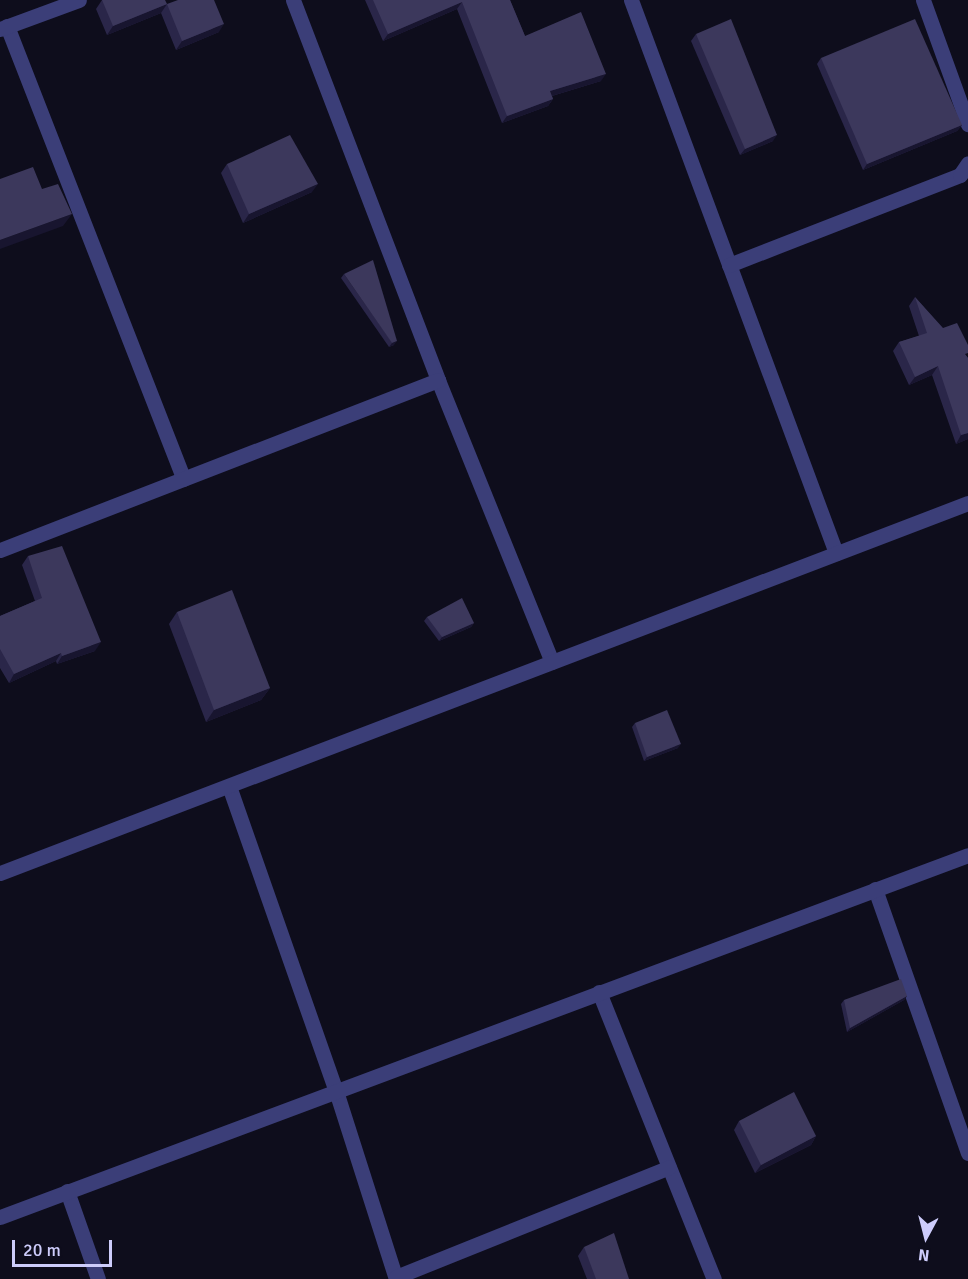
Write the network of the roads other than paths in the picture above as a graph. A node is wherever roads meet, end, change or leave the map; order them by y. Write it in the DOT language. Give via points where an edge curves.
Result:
graph roads {
  1 [pos="78,0"];
  2 [pos="293,0"];
  3 [pos="631,0"];
  4 [pos="923,0"];
  5 [pos="4,28"];
  6 [pos="968,124"];
  7 [pos="968,163"];
  8 [pos="729,265"];
  9 [pos="438,380"];
  10 [pos="184,479"];
  11 [pos="968,503"];
  12 [pos="0,550"];
  13 [pos="836,553"];
  14 [pos="552,662"];
  15 [pos="229,786"];
  16 [pos="968,855"];
  17 [pos="0,873"];
  18 [pos="875,889"];
  19 [pos="599,992"];
  20 [pos="336,1091"];
  21 [pos="965,1136"];
  22 [pos="968,1153"];
  23 [pos="669,1167"];
  24 [pos="68,1191"];
  25 [pos="0,1217"];
  26 [pos="396,1278"];
  27 [pos="98,1279"];
  28 [pos="714,1279"];
  1 -- 5 [label="street"];
  2 -- 9 [label="street"];
  3 -- 8 [label="street"];
  4 -- 6 [label="street"];
  5 -- 10 [label="street"];
  7 -- 8 [label="street" via="960,175"];
  8 -- 13 [label="street"];
  9 -- 10 [label="street"];
  9 -- 14 [label="street"];
  10 -- 12 [label="street"];
  11 -- 13 [label="street"];
  13 -- 14 [label="street"];
  14 -- 15 [label="street"];
  15 -- 17 [label="street"];
  15 -- 20 [label="street"];
  16 -- 18 [label="street"];
  18 -- 19 [label="street"];
  18 -- 21 [label="street"];
  19 -- 20 [label="street"];
  19 -- 23 [label="street"];
  20 -- 24 [label="street"];
  20 -- 26 [label="street"];
  21 -- 22 [label="street"];
  23 -- 26 [label="street"];
  23 -- 28 [label="street"];
  24 -- 25 [label="street"];
  24 -- 27 [label="street"];
}
